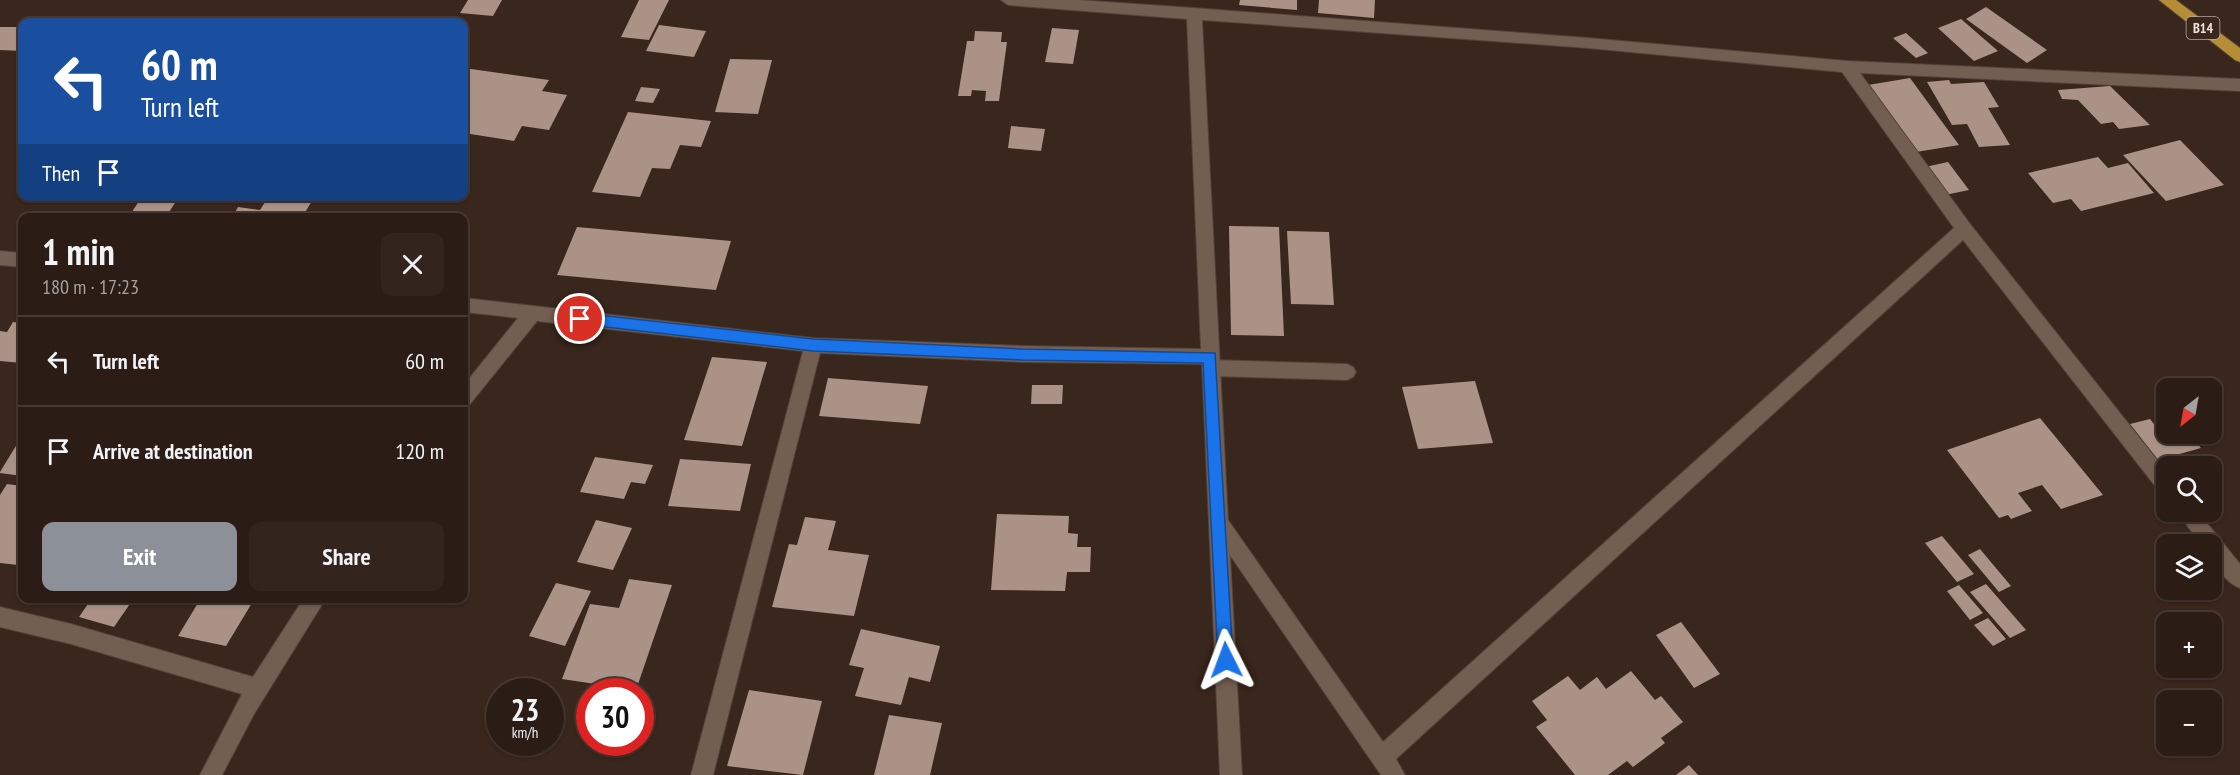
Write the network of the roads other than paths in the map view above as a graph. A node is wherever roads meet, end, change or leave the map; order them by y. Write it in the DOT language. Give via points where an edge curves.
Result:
graph roads {
  1 [pos="1008,0"];
  2 [pos="2166,0"];
  3 [pos="1194,14"];
  4 [pos="2240,56"];
  5 [pos="1847,67"];
  6 [pos="2240,86"];
  7 [pos="1964,229"];
  8 [pos="0,258"];
  9 [pos="18,260"];
  10 [pos="468,305"];
  11 [pos="533,313"];
  12 [pos="813,345"];
  13 [pos="1211,362"];
  14 [pos="1347,372"];
  15 [pos="468,393"];
  16 [pos="2156,472"];
  17 [pos="1219,522"];
  18 [pos="2195,522"];
  19 [pos="2240,579"];
  20 [pos="313,603"];
  21 [pos="0,617"];
  22 [pos="257,688"];
  23 [pos="1382,757"];
  24 [pos="211,775"];
  25 [pos="702,775"];
  26 [pos="1231,775"];
  27 [pos="1395,775"];
  1 -- 3 [label="street"];
  2 -- 4 [label="highway, B14"];
  3 -- 5 [label="street"];
  3 -- 13 [label="street"];
  5 -- 6 [label="street"];
  5 -- 7 [label="street"];
  7 -- 16 [label="street"];
  7 -- 23 [label="street"];
  8 -- 9 [label="street"];
  10 -- 11 [label="street"];
  11 -- 12 [label="street"];
  11 -- 15 [label="street"];
  12 -- 13 [label="street"];
  12 -- 25 [label="street"];
  13 -- 14 [label="street"];
  13 -- 17 [label="street"];
  17 -- 23 [label="street"];
  17 -- 26 [label="street"];
  18 -- 19 [label="street"];
  20 -- 22 [label="street"];
  21 -- 22 [label="street"];
  22 -- 24 [label="street"];
  23 -- 27 [label="street"];
}
